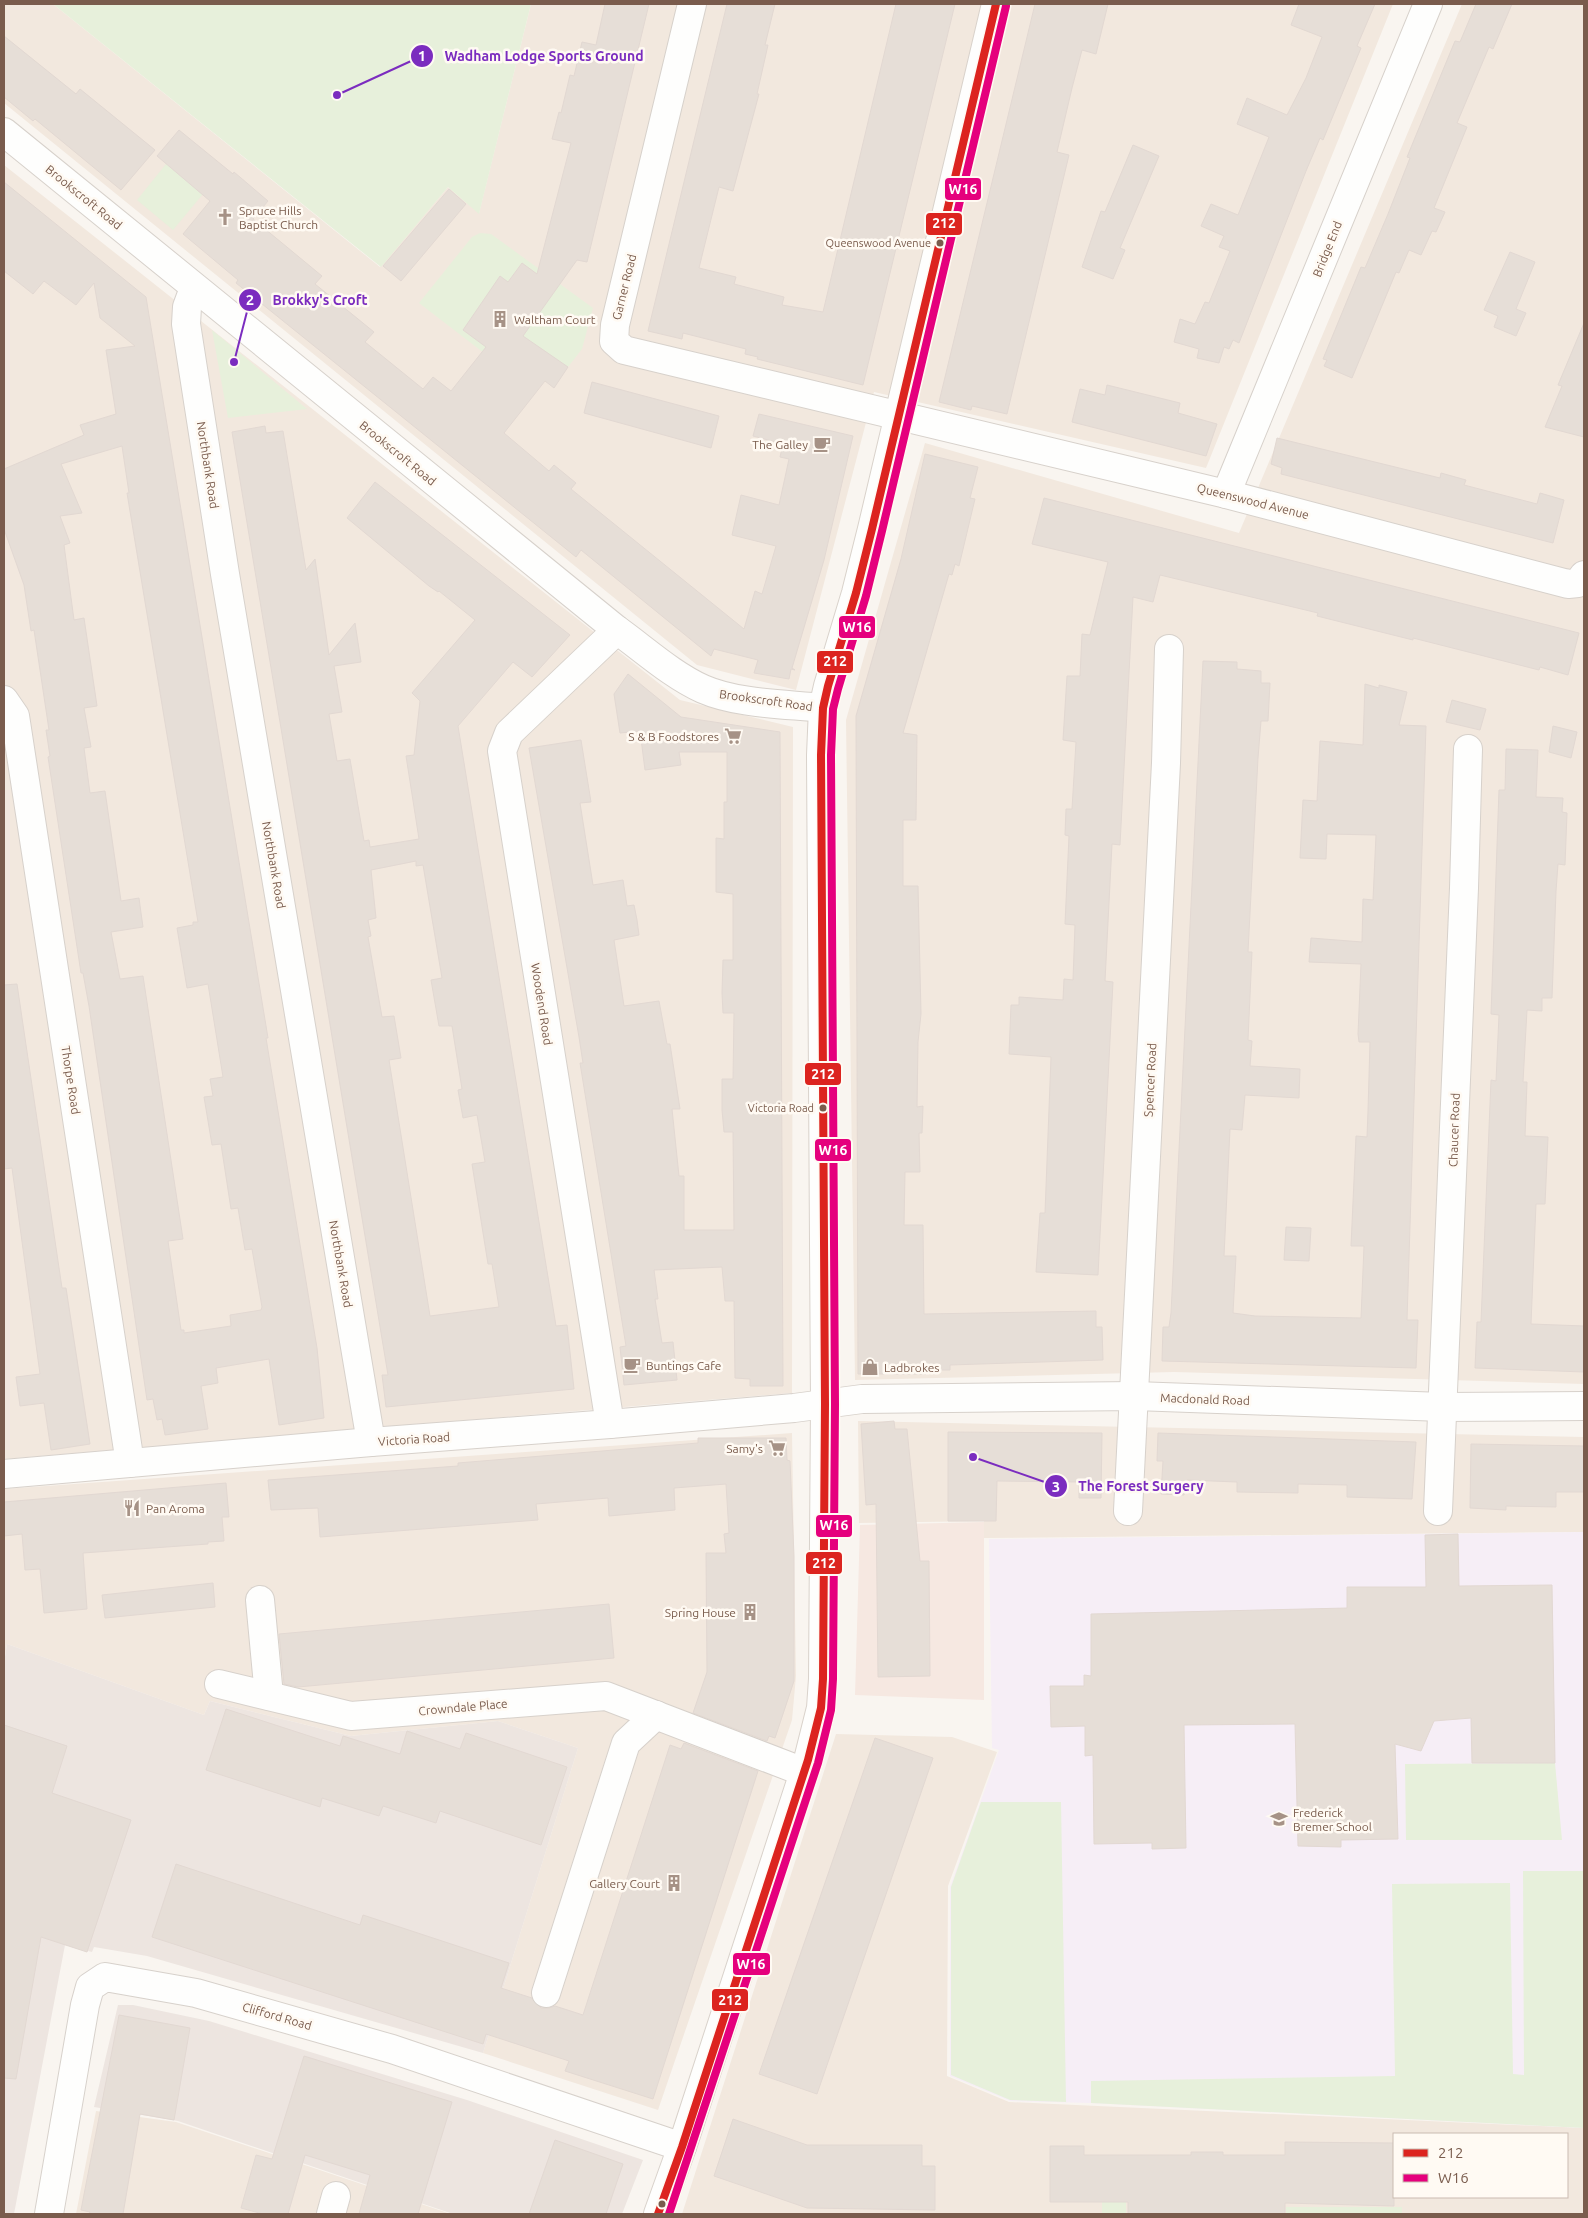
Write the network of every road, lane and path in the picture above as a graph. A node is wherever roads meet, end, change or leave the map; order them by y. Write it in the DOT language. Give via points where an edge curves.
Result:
graph roads {
  1 [pos="692,4"];
  2 [pos="996,4"];
  3 [pos="1428,4"];
  4 [pos="4,132"];
  5 [pos="194,288"];
  6 [pos="898,417"];
  7 [pos="1226,494"];
  8 [pos="1581,579"];
  9 [pos="618,630"];
  10 [pos="1170,648"];
  11 [pos="4,700"];
  12 [pos="824,708"];
  13 [pos="1468,749"];
  14 [pos="1135,1396"];
  15 [pos="825,1404"];
  16 [pos="1584,1406"];
  17 [pos="1443,1407"];
  18 [pos="610,1424"];
  19 [pos="371,1442"];
  20 [pos="130,1462"];
  21 [pos="4,1474"];
  22 [pos="1128,1511"];
  23 [pos="1438,1511"];
  24 [pos="260,1600"];
  25 [pos="220,1684"];
  26 [pos="269,1696"];
  27 [pos="656,1715"];
  28 [pos="804,1772"];
  29 [pos="546,1993"];
  30 [pos="682,2147"];
  31 [pos="49,2214"];
  32 [pos="658,2214"];
  1 -- 6 [label="street, Garner Road" via="615,325 614,341 624,350"];
  2 -- 6 [label="street"];
  3 -- 7 [label="street, Bridge End"];
  4 -- 5 [label="street, Brookscroft Road"];
  5 -- 9 [label="street, Brookscroft Road"];
  5 -- 19 [label="street, Northbank Road" via="187,307 186,324 224,574"];
  6 -- 7 [label="street, Queenswood Avenue"];
  6 -- 12 [label="street" via="856,593"];
  7 -- 8 [label="street, Queenswood Avenue" via="1568,584"];
  9 -- 12 [label="street, Brookscroft Road" via="682,678 704,689 726,696"];
  9 -- 18 [label="street, Woodend Road" via="509,733 502,751"];
  10 -- 14 [label="street, Spencer Road"];
  11 -- 20 [label="street, Thorpe Road" via="15,716"];
  12 -- 15 [label="street" via="821,756"];
  13 -- 17 [label="street, Chaucer Road"];
  14 -- 15 [label="street, Macdonald Road" via="862,1399"];
  14 -- 17 [label="street, Macdonald Road"];
  14 -- 22 [label="street, Spencer Road"];
  15 -- 18 [label="street, Victoria Road"];
  15 -- 28 [label="street" via="823,1679 821,1708"];
  16 -- 17 [label="street, Macdonald Road"];
  17 -- 23 [label="street, Chaucer Road"];
  18 -- 19 [label="street, Victoria Road"];
  19 -- 20 [label="street, Victoria Road"];
  20 -- 21 [label="street, Victoria Road"];
  24 -- 26 [label="street"];
  25 -- 26 [label="street, Crowndale Place"];
  26 -- 27 [label="street, Crowndale Place" via="351,1716 606,1696"];
  27 -- 28 [label="street, Crowndale Place"];
  27 -- 29 [label="street" via="626,1743"];
  28 -- 30 [label="street"];
  30 -- 31 [label="street, Clifford Road" via="392,2049 196,1993 105,1978 90,1987 85,2005"];
  30 -- 32 [label="street"];
}
